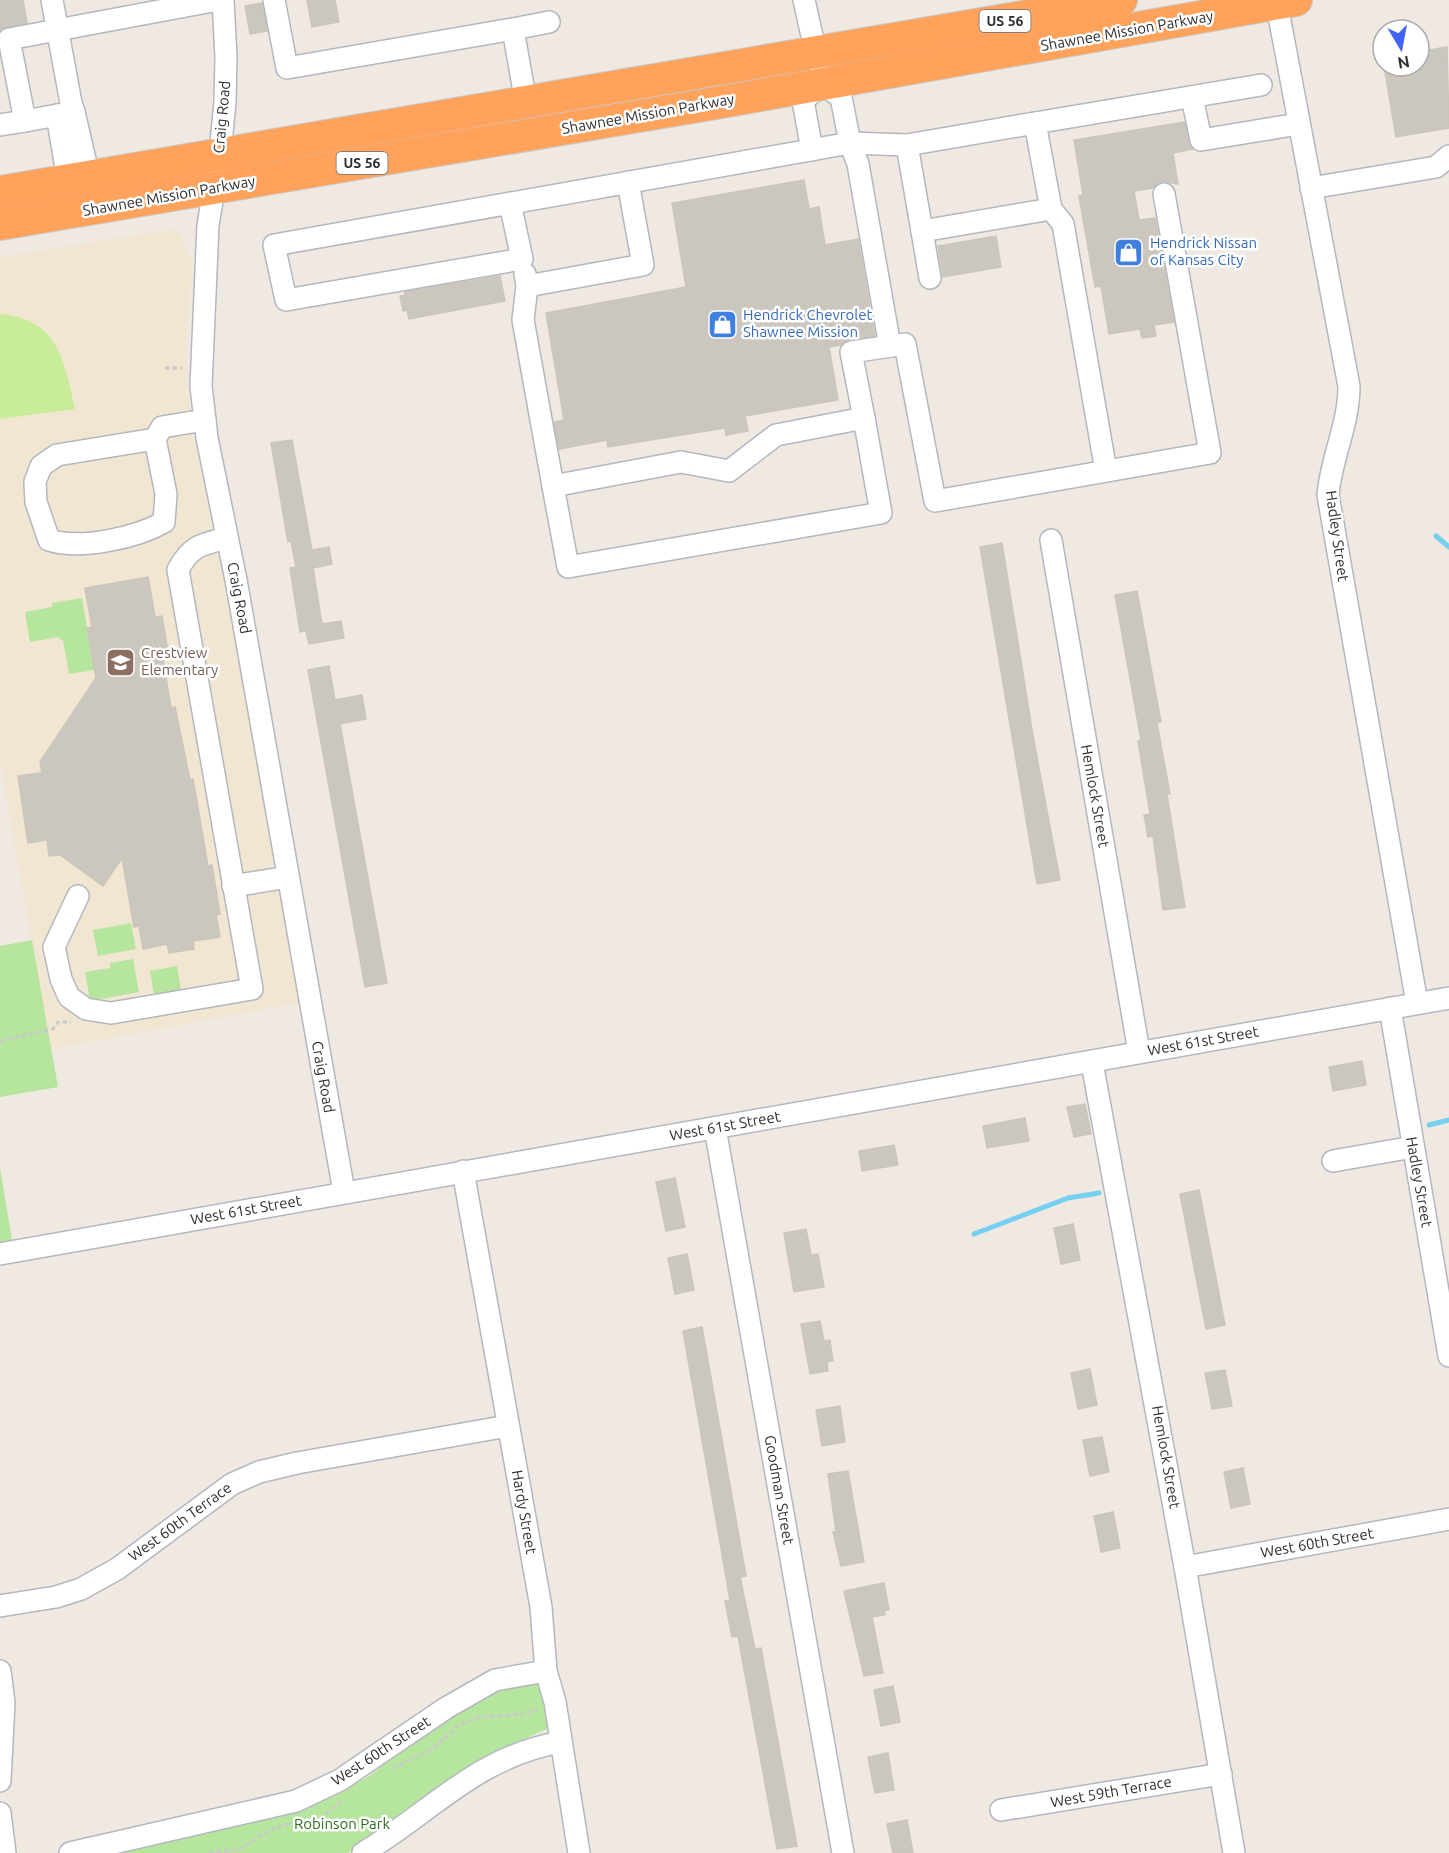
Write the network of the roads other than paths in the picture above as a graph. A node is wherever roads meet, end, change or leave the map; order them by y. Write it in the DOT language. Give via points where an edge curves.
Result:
graph roads {
  1 [pos="52,0"];
  2 [pos="220,0"];
  3 [pos="274,0"];
  4 [pos="804,0"];
  5 [pos="1106,1"];
  6 [pos="1283,1"];
  7 [pos="549,22"];
  8 [pos="513,29"];
  9 [pos="57,30"];
  10 [pos="1105,35"];
  11 [pos="817,54"];
  12 [pos="821,84"];
  13 [pos="1262,85"];
  14 [pos="1192,97"];
  15 [pos="526,103"];
  16 [pos="65,114"];
  17 [pos="25,121"];
  18 [pos="1035,123"];
  19 [pos="1299,124"];
  20 [pos="0,125"];
  21 [pos="850,143"];
  22 [pos="907,145"];
  23 [pos="812,150"];
  24 [pos="220,153"];
  25 [pos="1449,156"];
  26 [pos="78,179"];
  27 [pos="628,182"];
  28 [pos="1311,188"];
  29 [pos="213,189"];
  30 [pos="0,192"];
  31 [pos="1164,194"];
  32 [pos="510,203"];
  33 [pos="1051,209"];
  34 [pos="0,224"];
  35 [pos="922,231"];
  36 [pos="522,259"];
  37 [pos="930,278"];
  38 [pos="527,285"];
  39 [pos="890,346"];
  40 [pos="864,418"];
  41 [pos="205,420"];
  42 [pos="155,439"];
  43 [pos="1106,471"];
  44 [pos="553,486"];
  45 [pos="227,538"];
  46 [pos="1051,540"];
  47 [pos="288,877"];
  48 [pos="234,886"];
  49 [pos="78,896"];
  50 [pos="1449,998"];
  51 [pos="1417,1003"];
  52 [pos="1390,1008"];
  53 [pos="1139,1052"];
  54 [pos="1092,1063"];
  55 [pos="715,1128"];
  56 [pos="1413,1146"];
  57 [pos="1333,1161"];
  58 [pos="463,1171"];
  59 [pos="344,1192"];
  60 [pos="0,1254"];
  61 [pos="1449,1356"];
  62 [pos="508,1426"];
  63 [pos="1449,1519"];
  64 [pos="1185,1567"];
  65 [pos="0,1606"];
  66 [pos="0,1671"];
  67 [pos="546,1671"];
  68 [pos="561,1742"];
  69 [pos="1221,1774"];
  70 [pos="0,1781"];
  71 [pos="1001,1810"];
  72 [pos="0,1813"];
  73 [pos="5,1853"];
  74 [pos="70,1853"];
  75 [pos="363,1853"];
  76 [pos="579,1853"];
  77 [pos="843,1853"];
  78 [pos="1234,1853"];
  1 -- 9 [label="street"];
  2 -- 9 [label="street"];
  2 -- 24 [label="street, Craig Road" via="226,57"];
  3 -- 8 [label="street" via="287,68"];
  4 -- 11 [label="street"];
  5 -- 10 [label="street"];
  5 -- 11 [label="highway, Shawnee Mission Parkway / US 56"];
  6 -- 10 [label="highway, Shawnee Mission Parkway / US 56"];
  6 -- 19 [label="street, Hadley Street"];
  7 -- 8 [label="street"];
  8 -- 15 [label="street"];
  9 -- 16 [label="street"];
  9 -- 17 [label="street" via="9,39"];
  10 -- 12 [label="highway, Shawnee Mission Parkway / US 56"];
  11 -- 12 [label="street"];
  11 -- 15 [label="highway, Shawnee Mission Parkway / US 56"];
  12 -- 21 [label="street" via="841,97"];
  12 -- 23 [label="street" via="803,101"];
  12 -- 29 [label="highway, Shawnee Mission Parkway / US 56"];
  13 -- 14 [label="street"];
  14 -- 18 [label="street"];
  14 -- 19 [label="street" via="1201,140"];
  15 -- 24 [label="highway, Shawnee Mission Parkway / US 56"];
  16 -- 17 [label="street"];
  16 -- 26 [label="street"];
  17 -- 20 [label="street"];
  18 -- 22 [label="street"];
  18 -- 33 [label="street"];
  19 -- 28 [label="street, Hadley Street"];
  21 -- 22 [label="street"];
  21 -- 23 [label="street"];
  21 -- 39 [label="street" via="858,164"];
  22 -- 35 [label="street"];
  23 -- 27 [label="street"];
  24 -- 26 [label="highway, Shawnee Mission Parkway / US 56"];
  24 -- 29 [label="street, Craig Road"];
  25 -- 28 [label="street" via="1436,167"];
  26 -- 30 [label="highway, Shawnee Mission Parkway / US 56"];
  27 -- 32 [label="street"];
  27 -- 38 [label="street" via="643,265"];
  28 -- 51 [label="street, Hadley Street" via="1349,386 1345,425 1330,472 1328,495"];
  29 -- 34 [label="highway, Shawnee Mission Parkway / US 56"];
  29 -- 41 [label="street, Craig Road" via="202,315 201,386"];
  31 -- 43 [label="street" via="1210,453"];
  32 -- 36 [label="street"];
  32 -- 36 [label="street" via="274,244 286,300"];
  33 -- 35 [label="street"];
  33 -- 43 [label="street" via="1063,224"];
  35 -- 37 [label="street"];
  36 -- 38 [label="street"];
  38 -- 44 [label="street" via="523,320"];
  39 -- 40 [label="street" via="851,352"];
  39 -- 43 [label="street" via="905,344 935,501"];
  40 -- 44 [label="street" via="776,435 729,471 681,462"];
  40 -- 44 [label="street" via="881,513 568,567"];
  41 -- 42 [label="street" via="162,427"];
  41 -- 45 [label="street, Craig Road"];
  42 -- 42 [label="street" via="57,455 41,466 35,482 36,502 49,540 63,545 79,544 146,532 164,522 166,494"];
  45 -- 47 [label="street, Craig Road"];
  45 -- 48 [label="street" via="205,543 186,554 178,570"];
  46 -- 53 [label="street, Hemlock Street"];
  47 -- 48 [label="street"];
  47 -- 59 [label="street, Craig Road"];
  48 -- 49 [label="street" via="252,989 111,1013 86,1009 69,997 61,979 54,947"];
  50 -- 51 [label="street, West 61st Street"];
  51 -- 52 [label="street, West 61st Street"];
  52 -- 53 [label="street, West 61st Street"];
  52 -- 56 [label="street, Hadley Street"];
  53 -- 54 [label="street, West 61st Street"];
  54 -- 55 [label="street, West 61st Street"];
  54 -- 64 [label="street, Hemlock Street"];
  55 -- 58 [label="street, West 61st Street"];
  55 -- 77 [label="street, Goodman Street"];
  56 -- 57 [label="street"];
  56 -- 61 [label="street, Hadley Street"];
  58 -- 59 [label="street, West 61st Street"];
  58 -- 62 [label="street, Hardy Street"];
  59 -- 60 [label="street, West 61st Street"];
  62 -- 65 [label="street, West 60th Terrace" via="259,1472 232,1484 117,1569 81,1589"];
  62 -- 67 [label="street, Hardy Street" via="541,1606"];
  63 -- 64 [label="street, West 60th Street"];
  64 -- 69 [label="street, Hemlock Street"];
  66 -- 70 [label="street" via="4,1703"];
  67 -- 68 [label="street, Hardy Street"];
  67 -- 74 [label="street, West 60th Street" via="495,1680 446,1708 340,1780 296,1801"];
  68 -- 75 [label="street" via="516,1753 489,1765"];
  68 -- 76 [label="street, Hardy Street"];
  69 -- 71 [label="street, West 59th Terrace"];
  69 -- 78 [label="street, Hemlock Street"];
  72 -- 73 [label="street"];
}
